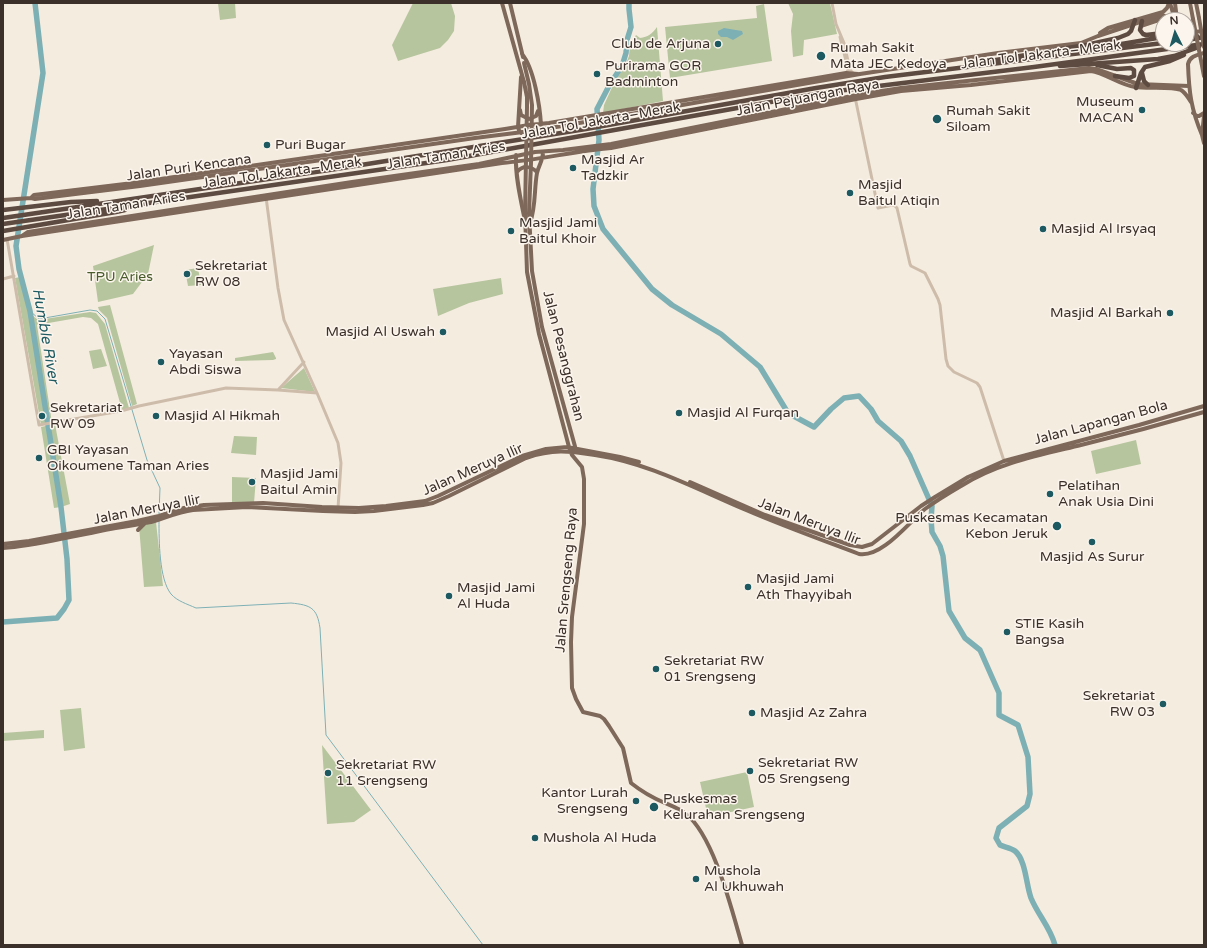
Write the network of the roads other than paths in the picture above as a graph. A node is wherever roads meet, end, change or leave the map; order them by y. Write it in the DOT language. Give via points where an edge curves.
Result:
graph roads {
  1 [pos="502,3"];
  2 [pos="510,3"];
  3 [pos="832,3"];
  4 [pos="1170,3"];
  5 [pos="1190,3"];
  6 [pos="1196,3"];
  7 [pos="1155,19"];
  8 [pos="1135,22"];
  9 [pos="1142,23"];
  10 [pos="1155,34"];
  11 [pos="840,36"];
  12 [pos="1155,38"];
  13 [pos="1155,44"];
  14 [pos="1204,46"];
  15 [pos="1187,52"];
  16 [pos="1188,52"];
  17 [pos="1204,53"];
  18 [pos="522,54"];
  19 [pos="1045,58"];
  20 [pos="1090,64"];
  21 [pos="968,67"];
  22 [pos="1034,67"];
  23 [pos="1142,71"];
  24 [pos="521,73"];
  25 [pos="847,73"];
  26 [pos="854,73"];
  27 [pos="860,74"];
  28 [pos="1115,76"];
  29 [pos="1204,76"];
  30 [pos="1188,77"];
  31 [pos="1204,79"];
  32 [pos="1148,85"];
  33 [pos="1137,86"];
  34 [pos="1176,86"];
  35 [pos="1189,86"];
  36 [pos="855,97"];
  37 [pos="1191,102"];
  38 [pos="519,108"];
  39 [pos="538,108"];
  40 [pos="1193,112"];
  41 [pos="1204,114"];
  42 [pos="607,116"];
  43 [pos="588,120"];
  44 [pos="541,124"];
  45 [pos="518,127"];
  46 [pos="539,130"];
  47 [pos="522,133"];
  48 [pos="1202,135"];
  49 [pos="1204,143"];
  50 [pos="593,148"];
  51 [pos="543,152"];
  52 [pos="516,155"];
  53 [pos="543,158"];
  54 [pos="516,163"];
  55 [pos="518,172"];
  56 [pos="537,172"];
  57 [pos="416,175"];
  58 [pos="267,197"];
  59 [pos="29,198"];
  60 [pos="3,200"];
  61 [pos="105,202"];
  62 [pos="3,210"];
  63 [pos="527,213"];
  64 [pos="3,218"];
  65 [pos="525,222"];
  66 [pos="33,223"];
  67 [pos="3,224"];
  68 [pos="529,225"];
  69 [pos="3,231"];
  70 [pos="7,239"];
  71 [pos="14,276"];
  72 [pos="3,279"];
  73 [pos="533,293"];
  74 [pos="304,362"];
  75 [pos="278,390"];
  76 [pos="318,393"];
  77 [pos="1204,406"];
  78 [pos="564,408"];
  79 [pos="559,409"];
  80 [pos="1204,412"];
  81 [pos="566,437"];
  82 [pos="574,441"];
  83 [pos="1085,442"];
  84 [pos="554,448"];
  85 [pos="569,449"];
  86 [pos="577,450"];
  87 [pos="584,450"];
  88 [pos="578,460"];
  89 [pos="1005,463"];
  90 [pos="936,499"];
  91 [pos="338,510"];
  92 [pos="153,519"];
  93 [pos="781,522"];
  94 [pos="145,523"];
  95 [pos="897,525"];
  96 [pos="138,530"];
  97 [pos="902,530"];
  98 [pos="68,535"];
  99 [pos="62,536"];
  100 [pos="3,544"];
  101 [pos="3,548"];
  102 [pos="742,945"];
  1 -- 24 [label="main road, Jalan Pesanggrahan"];
  2 -- 18 [label="main road, Jalan Pesanggrahan"];
  3 -- 11 [label="street"];
  4 -- 8 [label="main road" via="1163,12"];
  5 -- 29 [label="main road, bridge"];
  6 -- 14 [label="main road, bridge"];
  7 -- 9 [label="main road"];
  8 -- 9 [label="main road"];
  8 -- 21 [label="highway" via="1128,34 1118,38 1068,49 986,61"];
  8 -- 27 [label="main road" via="1081,43"];
  9 -- 10 [label="highway" via="1140,30 1143,34"];
  11 -- 25 [label="street"];
  11 -- 26 [label="street" via="850,70"];
  12 -- 19 [label="highway"];
  13 -- 19 [label="highway, Jalan Tol Jakarta–Merak"];
  14 -- 22 [label="highway, Jalan Tol Jakarta–Merak"];
  15 -- 20 [label="highway" via="1158,59"];
  16 -- 23 [label="highway" via="1176,60 1149,66"];
  17 -- 30 [label="main road" via="1195,55 1188,61"];
  18 -- 39 [label="main road" via="528,63"];
  18 -- 63 [label="main road, Jalan Pesanggrahan, bridge" via="532,105"];
  19 -- 21 [label="highway, Jalan Tol Jakarta–Merak"];
  20 -- 22 [label="highway"];
  20 -- 28 [label="highway" via="1134,70 1134,76 1130,78"];
  21 -- 61 [label="highway, Jalan Tol Jakarta–Merak" via="816,88 586,129 328,170"];
  22 -- 66 [label="highway, Jalan Tol Jakarta–Merak" via="821,93 447,160 129,206 116,212"];
  23 -- 32 [label="highway"];
  23 -- 33 [label="highway"];
  24 -- 38 [label="main road"];
  24 -- 63 [label="main road, Jalan Pesanggrahan, bridge" via="527,101"];
  25 -- 26 [label="main road"];
  25 -- 42 [label="main road"];
  26 -- 27 [label="main road"];
  27 -- 42 [label="main road"];
  28 -- 33 [label="main road, Jalan Pejuangan Raya"];
  28 -- 36 [label="main road, Jalan Pejuangan Raya" via="1089,68 901,88"];
  29 -- 31 [label="main road"];
  30 -- 34 [label="main road"];
  30 -- 35 [label="main road"];
  32 -- 33 [label="main road, Jalan Pejuangan Raya"];
  32 -- 34 [label="main road, Jalan Pejuangan Raya"];
  33 -- 36 [label="main road, Jalan Pejuangan Raya" via="1123,84 1091,71"];
  33 -- 37 [label="main road, Jalan Pejuangan Raya" via="1180,89"];
  34 -- 35 [label="main road, Jalan Pejuangan Raya"];
  35 -- 37 [label="main road"];
  36 -- 50 [label="main road, Jalan Pejuangan Raya"];
  36 -- 89 [label="street" via="878,208 893,205 897,208 910,264 925,273 940,305 946,362 954,372 977,382 980,387"];
  37 -- 40 [label="main road"];
  38 -- 39 [label="main road" via="522,115 529,119 536,116"];
  38 -- 45 [label="main road"];
  39 -- 44 [label="main road"];
  40 -- 41 [label="main road" via="1197,116"];
  40 -- 48 [label="main road"];
  41 -- 48 [label="main road"];
  42 -- 43 [label="main road"];
  43 -- 44 [label="main road, Jalan Puri Kencana"];
  43 -- 46 [label="main road, Jalan Puri Kencana"];
  44 -- 45 [label="main road, Jalan Puri Kencana"];
  44 -- 46 [label="main road"];
  45 -- 47 [label="main road"];
  45 -- 59 [label="main road, Jalan Puri Kencana" via="34,195"];
  46 -- 47 [label="main road, Jalan Puri Kencana"];
  47 -- 59 [label="main road, Jalan Puri Kencana" via="140,186"];
  48 -- 49 [label="main road"];
  50 -- 51 [label="main road, Jalan Pejuangan Raya"];
  50 -- 53 [label="main road, Jalan Pejuangan Raya"];
  51 -- 52 [label="main road, Jalan Taman Aries"];
  51 -- 53 [label="main road"];
  52 -- 54 [label="main road"];
  52 -- 57 [label="main road, Jalan Taman Aries"];
  53 -- 54 [label="main road, Jalan Taman Aries"];
  53 -- 56 [label="main road"];
  54 -- 55 [label="main road"];
  54 -- 57 [label="main road, Jalan Taman Aries"];
  55 -- 56 [label="main road" via="529,167"];
  55 -- 65 [label="main road"];
  56 -- 68 [label="main road"];
  57 -- 58 [label="main road, Jalan Taman Aries"];
  58 -- 70 [label="main road, Jalan Taman Aries"];
  58 -- 74 [label="street" via="282,314"];
  59 -- 60 [label="main road, Jalan Puri Kencana"];
  61 -- 62 [label="highway" via="88,201"];
  61 -- 64 [label="highway, Jalan Tol Jakarta–Merak"];
  63 -- 65 [label="main road, Jalan Pesanggrahan"];
  63 -- 68 [label="main road, Jalan Pesanggrahan"];
  65 -- 73 [label="main road, Jalan Pesanggrahan" via="527,270"];
  66 -- 67 [label="highway"];
  66 -- 69 [label="highway"];
  68 -- 73 [label="main road, Jalan Pesanggrahan"];
  70 -- 71 [label="street"];
  71 -- 72 [label="street"];
  71 -- 75 [label="street" via="39,425 126,410 226,388"];
  73 -- 78 [label="main road, Jalan Pesanggrahan"];
  73 -- 79 [label="main road, Jalan Pesanggrahan" via="539,334"];
  74 -- 75 [label="street"];
  74 -- 76 [label="street"];
  75 -- 76 [label="street"];
  76 -- 91 [label="street" via="338,444"];
  77 -- 83 [label="main road, Jalan Lapangan Bola"];
  78 -- 79 [label="main road"];
  78 -- 82 [label="main road, Jalan Pesanggrahan"];
  79 -- 81 [label="main road, Jalan Pesanggrahan"];
  80 -- 83 [label="main road, Jalan Lapangan Bola" via="1143,430"];
  81 -- 84 [label="main road" via="562,444"];
  81 -- 85 [label="main road, Jalan Pesanggrahan"];
  82 -- 86 [label="main road, Jalan Pesanggrahan"];
  82 -- 87 [label="main road"];
  83 -- 89 [label="main road, Jalan Lapangan Bola"];
  84 -- 85 [label="main road, Jalan Meruya Ilir"];
  84 -- 91 [label="main road, Jalan Meruya Ilir" via="522,456 428,500"];
  85 -- 86 [label="main road, Jalan Meruya Ilir"];
  85 -- 88 [label="main road, Jalan Srengseng Raya"];
  85 -- 91 [label="main road, Jalan Meruya Ilir" via="526,458 433,503 374,511"];
  86 -- 87 [label="main road, Jalan Meruya Ilir"];
  86 -- 88 [label="main road, Jalan Srengseng Raya"];
  86 -- 93 [label="main road, Jalan Meruya Ilir" via="651,469 746,510"];
  87 -- 93 [label="main road, Jalan Meruya Ilir" via="620,456 655,468"];
  88 -- 102 [label="main road, Jalan Srengseng Raya" via="583,472 584,521 571,624 572,688 583,712 603,718 619,741 631,783 649,796 685,813 708,844 724,884"];
  89 -- 90 [label="main road, Jalan Meruya Ilir" via="961,483"];
  90 -- 95 [label="main road, Jalan Meruya Ilir" via="923,505"];
  90 -- 97 [label="main road, Jalan Meruya Ilir"];
  91 -- 92 [label="main road, Jalan Meruya Ilir" via="247,505 185,511"];
  92 -- 94 [label="main road, Jalan Meruya Ilir"];
  92 -- 98 [label="main road, Jalan Meruya Ilir"];
  93 -- 95 [label="main road, Jalan Meruya Ilir" via="862,547 879,540"];
  93 -- 97 [label="main road, Jalan Meruya Ilir" via="863,555 881,548"];
  94 -- 96 [label="main road"];
  94 -- 98 [label="main road, Jalan Meruya Ilir"];
  95 -- 97 [label="main road" via="898,529"];
  98 -- 99 [label="main road, Jalan Meruya Ilir"];
  99 -- 100 [label="main road, Jalan Meruya Ilir"];
  99 -- 101 [label="main road, Jalan Meruya Ilir"];
}
